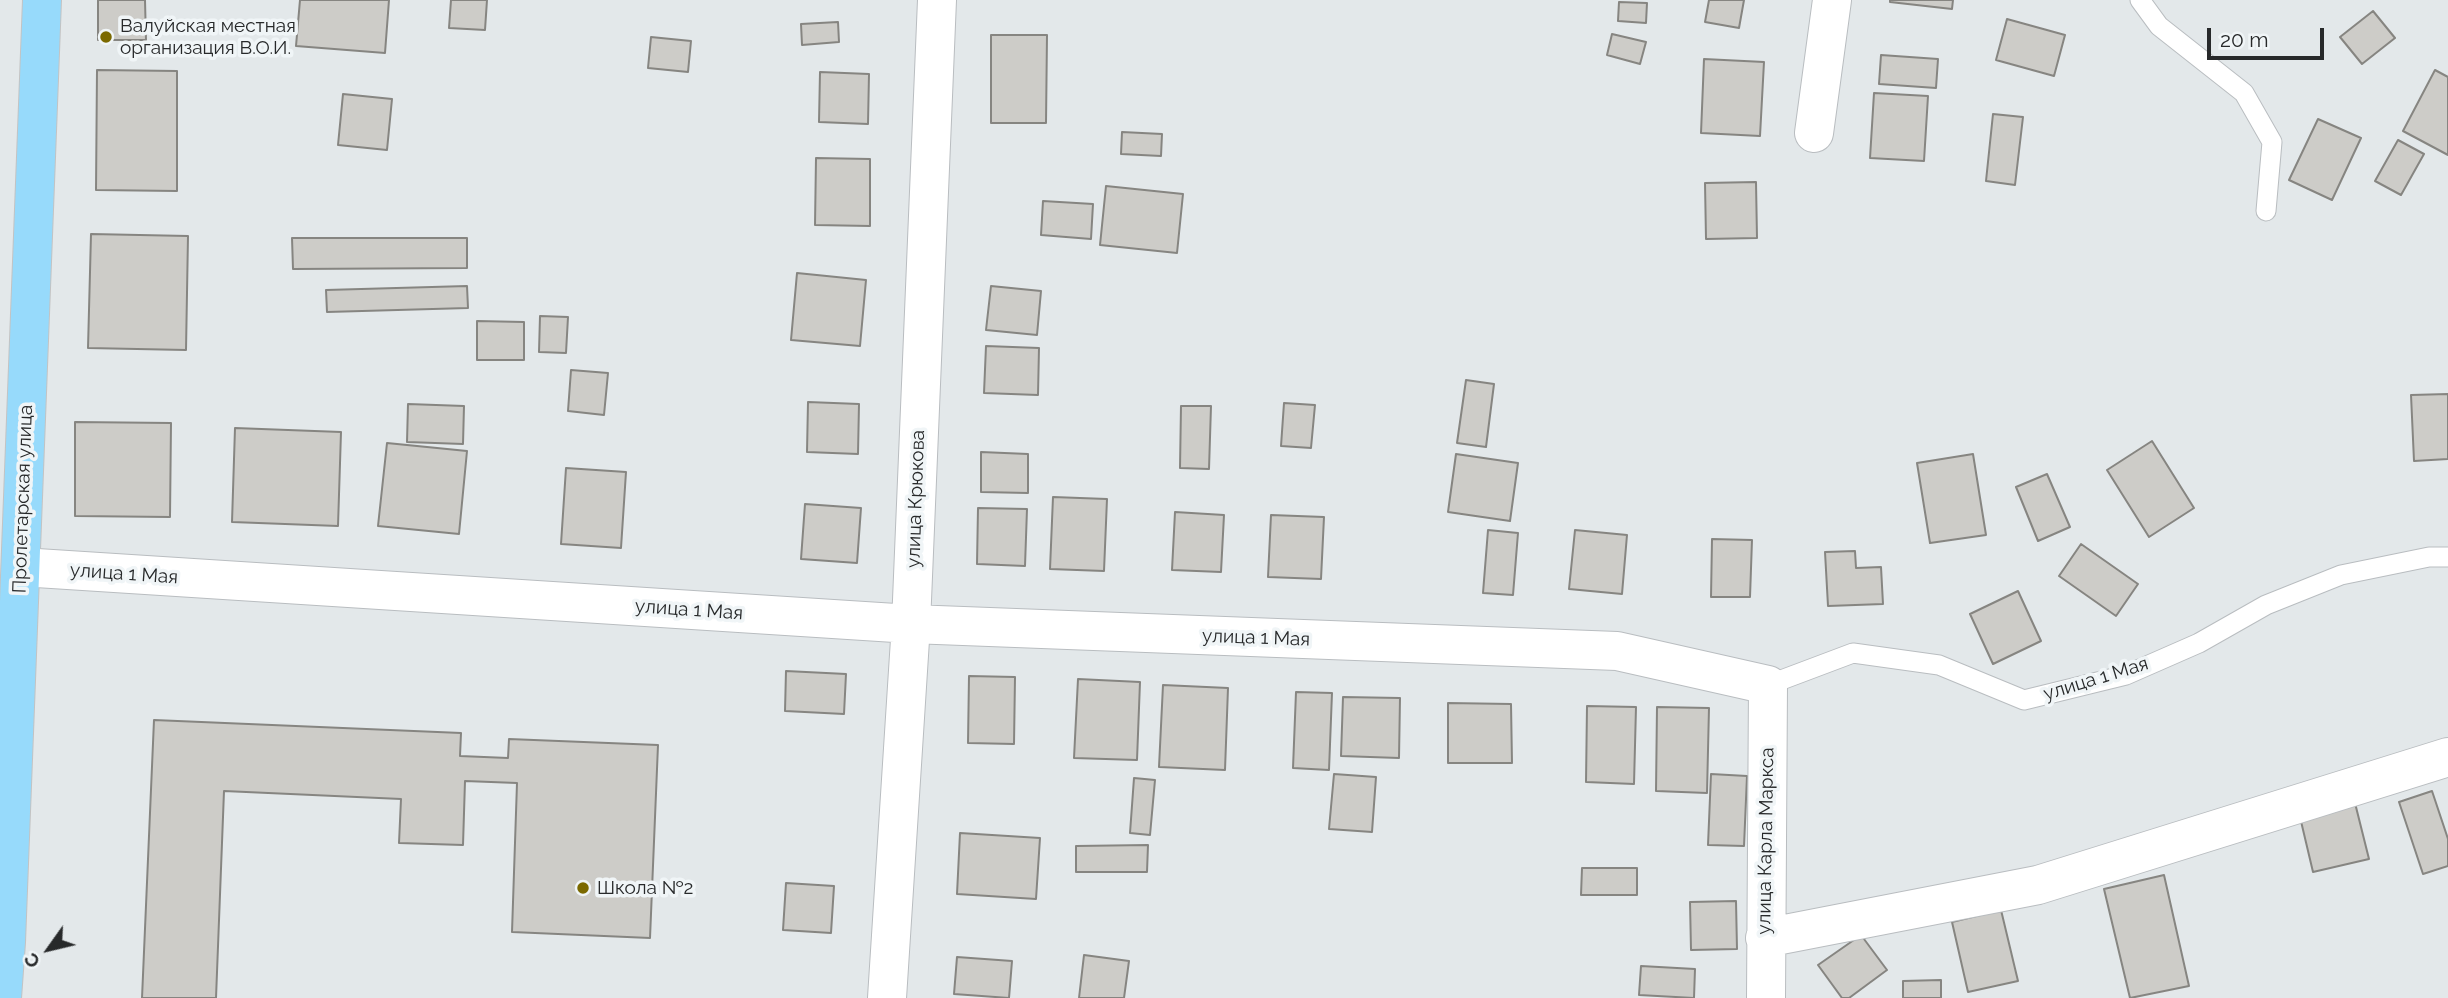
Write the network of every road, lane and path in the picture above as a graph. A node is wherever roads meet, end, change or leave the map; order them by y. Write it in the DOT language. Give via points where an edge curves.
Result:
graph roads {
  1 [pos="42,0"];
  2 [pos="937,0"];
  3 [pos="1832,0"];
  4 [pos="2140,0"];
  5 [pos="1814,133"];
  6 [pos="2266,211"];
  7 [pos="2448,557"];
  8 [pos="21,567"];
  9 [pos="911,624"];
  10 [pos="1768,685"];
  11 [pos="2448,757"];
  12 [pos="1765,938"];
  13 [pos="2,998"];
  14 [pos="887,998"];
  15 [pos="1766,998"];
  1 -- 8 [label="main road, Пролетарская улица"];
  2 -- 9 [label="street, улица Крюкова"];
  3 -- 5 [label="street"];
  4 -- 6 [label="lane" via="2159,26 2244,93 2272,142"];
  7 -- 10 [label="lane, улица 1 Мая" via="2341,575 2266,605 2199,643 2126,674 2024,700 1939,666 1853,653"];
  8 -- 9 [label="street, улица 1 Мая"];
  8 -- 13 [label="main road, Пролетарская улица"];
  9 -- 10 [label="street, улица 1 Мая" via="1617,651"];
  9 -- 14 [label="street, улица Крюкова"];
  10 -- 12 [label="street, улица Карла Маркса"];
  11 -- 12 [label="street" via="2039,885"];
  12 -- 15 [label="street, улица Карла Маркса"];
}
